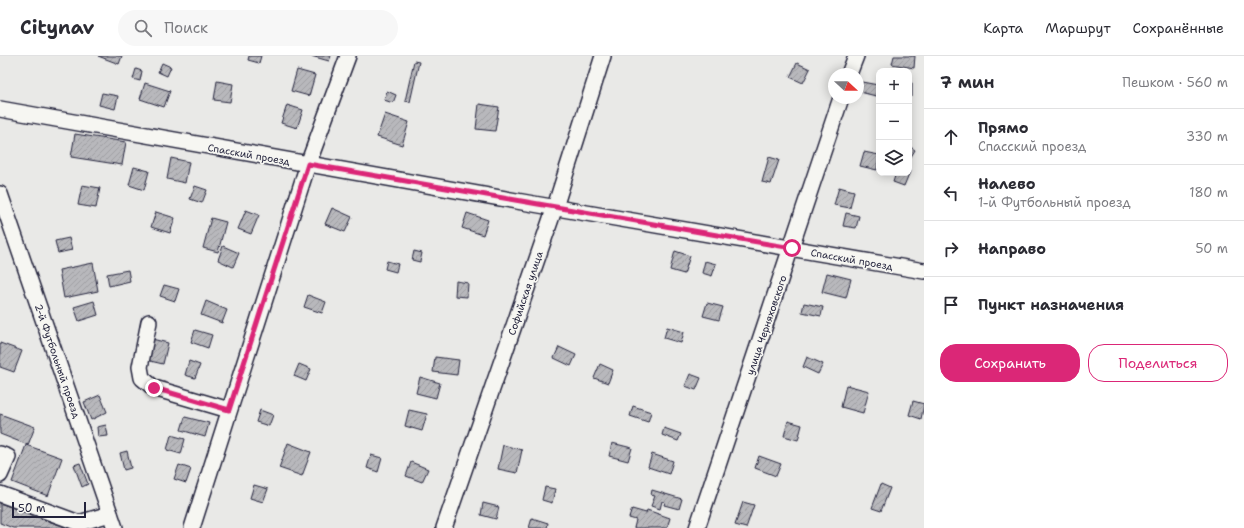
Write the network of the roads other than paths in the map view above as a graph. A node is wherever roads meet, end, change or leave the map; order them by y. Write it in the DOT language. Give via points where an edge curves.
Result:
graph roads {
  1 [pos="348,56"];
  2 [pos="603,56"];
  3 [pos="856,56"];
  4 [pos="852,68"];
  5 [pos="839,104"];
  6 [pos="0,109"];
  7 [pos="308,164"];
  8 [pos="0,194"];
  9 [pos="555,207"];
  10 [pos="792,248"];
  11 [pos="924,271"];
  12 [pos="149,322"];
  13 [pos="229,410"];
  14 [pos="0,454"];
  15 [pos="0,475"];
  16 [pos="0,494"];
  17 [pos="113,521"];
  18 [pos="192,528"];
  19 [pos="444,528"];
  20 [pos="697,528"];
  1 -- 7 [label="street"];
  2 -- 9 [label="street, Софийская улица"];
  3 -- 4 [label="street"];
  5 -- 10 [label="street, улица Черняховского"];
  6 -- 7 [label="street, Спасский проезд"];
  7 -- 9 [label="street, Спасский проезд"];
  7 -- 13 [label="street"];
  8 -- 17 [label="street, 2-й Футбольный проезд"];
  9 -- 10 [label="street, Спасский проезд"];
  9 -- 19 [label="street, Софийская улица"];
  10 -- 11 [label="street, Спасский проезд"];
  10 -- 20 [label="street, улица Черняховского"];
  12 -- 13 [label="street" via="140,367 142,378 154,388"];
  13 -- 18 [label="street"];
  14 -- 15 [label="street" via="8,457"];
  16 -- 17 [label="street" via="79,523"];
}
